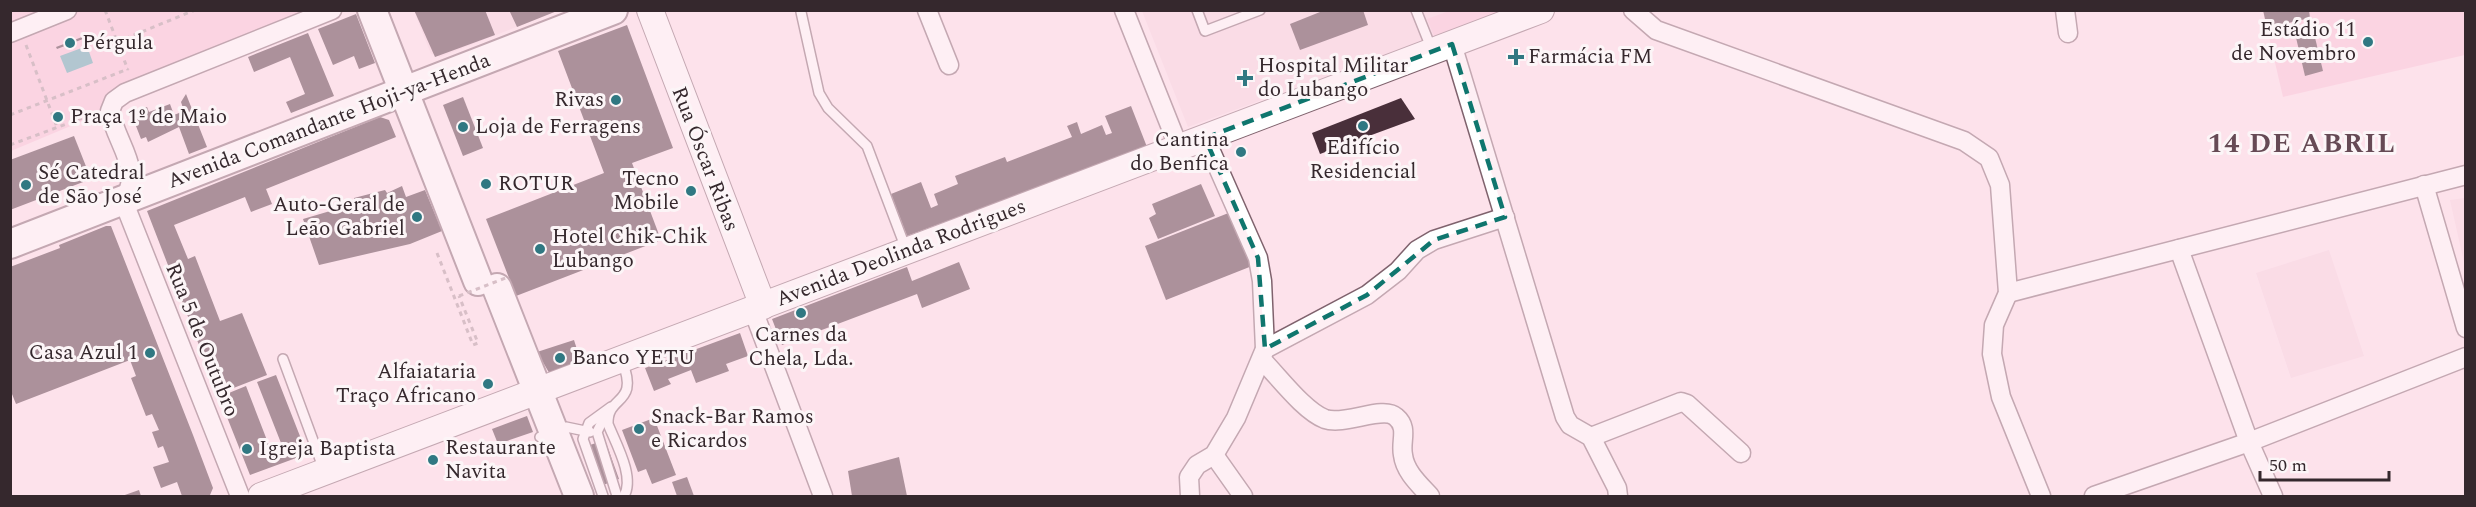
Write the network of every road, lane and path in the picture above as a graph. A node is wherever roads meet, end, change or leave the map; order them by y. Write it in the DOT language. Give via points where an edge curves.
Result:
graph roads {
  1 [pos="105,10"];
  2 [pos="195,10"];
  3 [pos="372,10"];
  4 [pos="388,10"];
  5 [pos="613,10"];
  6 [pos="650,10"];
  7 [pos="927,10"];
  8 [pos="1124,10"];
  9 [pos="1197,10"];
  10 [pos="1260,10"];
  11 [pos="1416,10"];
  12 [pos="1541,10"];
  13 [pos="1633,10"];
  14 [pos="2065,10"];
  15 [pos="59,12"];
  16 [pos="801,12"];
  17 [pos="323,13"];
  18 [pos="2068,33"];
  19 [pos="17,36"];
  20 [pos="117,42"];
  21 [pos="1442,48"];
  22 [pos="949,65"];
  23 [pos="128,69"];
  24 [pos="130,75"];
  25 [pos="411,89"];
  26 [pos="47,100"];
  27 [pos="103,110"];
  28 [pos="10,115"];
  29 [pos="57,127"];
  30 [pos="1206,138"];
  31 [pos="10,145"];
  32 [pos="1179,148"];
  33 [pos="2466,175"];
  34 [pos="2424,185"];
  35 [pos="123,200"];
  36 [pos="1505,217"];
  37 [pos="10,244"];
  38 [pos="2179,249"];
  39 [pos="907,251"];
  40 [pos="437,253"];
  41 [pos="486,285"];
  42 [pos="2008,293"];
  43 [pos="758,308"];
  44 [pos="2466,328"];
  45 [pos="1263,354"];
  46 [pos="2466,357"];
  47 [pos="283,359"];
  48 [pos="622,360"];
  49 [pos="531,394"];
  50 [pos="624,395"];
  51 [pos="610,407"];
  52 [pos="584,430"];
  53 [pos="546,434"];
  54 [pos="1591,437"];
  55 [pos="598,440"];
  56 [pos="2249,442"];
  57 [pos="1741,453"];
  58 [pos="1214,455"];
  59 [pos="325,472"];
  60 [pos="240,496"];
  61 [pos="261,496"];
  62 [pos="563,496"];
  63 [pos="579,496"];
  64 [pos="603,496"];
  65 [pos="617,496"];
  66 [pos="624,496"];
  67 [pos="823,496"];
  68 [pos="1190,496"];
  69 [pos="1243,496"];
  70 [pos="1430,496"];
  71 [pos="1618,496"];
  72 [pos="2041,496"];
  73 [pos="2094,496"];
  74 [pos="2273,496"];
  1 -- 20 [label="path"];
  2 -- 20 [label="path"];
  3 -- 25 [label="main road"];
  4 -- 25 [label="main road"];
  5 -- 25 [label="main road, Avenida Comandante Hoji-ya-Henda"];
  6 -- 43 [label="street, Rua Óscar Ribas"];
  7 -- 22 [label="street"];
  8 -- 32 [label="street"];
  9 -- 10 [label="lane" via="1205,31"];
  11 -- 21 [label="lane"];
  12 -- 21 [label="street, Avenida Deolinda Rodrigues"];
  13 -- 42 [label="street" via="1656,30 1964,141 1989,158 2000,185"];
  14 -- 18 [label="street"];
  15 -- 19 [label="street"];
  16 -- 39 [label="lane" via="819,93 828,108 867,146"];
  17 -- 35 [label="street" via="119,96 111,106 111,119 132,174 132,185"];
  19 -- 26 [label="path"];
  20 -- 23 [label="path"];
  21 -- 30 [label="street, Avenida Deolinda Rodrigues"];
  21 -- 36 [label="street"];
  23 -- 24 [label="path"];
  23 -- 26 [label="path"];
  25 -- 35 [label="main road, Avenida Comandante Hoji-ya-Henda"];
  25 -- 41 [label="main road"];
  26 -- 28 [label="path"];
  26 -- 29 [label="path"];
  27 -- 29 [label="path"];
  29 -- 31 [label="path"];
  30 -- 32 [label="street, Avenida Deolinda Rodrigues"];
  30 -- 45 [label="street" via="1258,258"];
  32 -- 39 [label="street, Avenida Deolinda Rodrigues"];
  33 -- 34 [label="street"];
  34 -- 38 [label="street"];
  34 -- 44 [label="street"];
  35 -- 37 [label="main road, Avenida Comandante Hoji-ya-Henda"];
  35 -- 60 [label="street, Rua 5 de Outubro"];
  36 -- 45 [label="street" via="1434,240 1367,295"];
  36 -- 54 [label="street" via="1564,417"];
  38 -- 42 [label="street"];
  38 -- 56 [label="street"];
  39 -- 43 [label="street, Avenida Deolinda Rodrigues"];
  40 -- 41 [label="path" via="473,345 478,343"];
  41 -- 41 [label="path, bridge"];
  41 -- 49 [label="main road"];
  42 -- 72 [label="street" via="1994,325 1992,354 2001,397"];
  43 -- 48 [label="street, Avenida Deolinda Rodrigues"];
  43 -- 67 [label="street, Rua Óscar Ribas"];
  45 -- 58 [label="street" via="1236,418"];
  45 -- 70 [label="street" via="1314,412 1327,420 1382,412 1398,417 1404,428 1402,456 1412,477"];
  46 -- 56 [label="street"];
  47 -- 59 [label="lane"];
  48 -- 49 [label="street, Avenida Deolinda Rodrigues"];
  48 -- 50 [label="lane" via="629,380"];
  49 -- 53 [label="main road"];
  49 -- 59 [label="street, Avenida Deolinda Rodrigues"];
  50 -- 51 [label="lane"];
  50 -- 66 [label="lane" via="608,416 608,424 627,477"];
  51 -- 52 [label="lane"];
  51 -- 55 [label="lane" via="599,424"];
  52 -- 53 [label="lane" via="566,427"];
  52 -- 55 [label="lane"];
  52 -- 64 [label="lane" via="583,439"];
  53 -- 62 [label="main road"];
  53 -- 63 [label="main road"];
  54 -- 57 [label="street" via="1680,402"];
  54 -- 71 [label="street"];
  55 -- 65 [label="lane"];
  56 -- 73 [label="street"];
  56 -- 74 [label="street"];
  58 -- 68 [label="street" via="1197,465 1189,477"];
  58 -- 69 [label="street"];
  59 -- 61 [label="street, Avenida Deolinda Rodrigues"];
}
